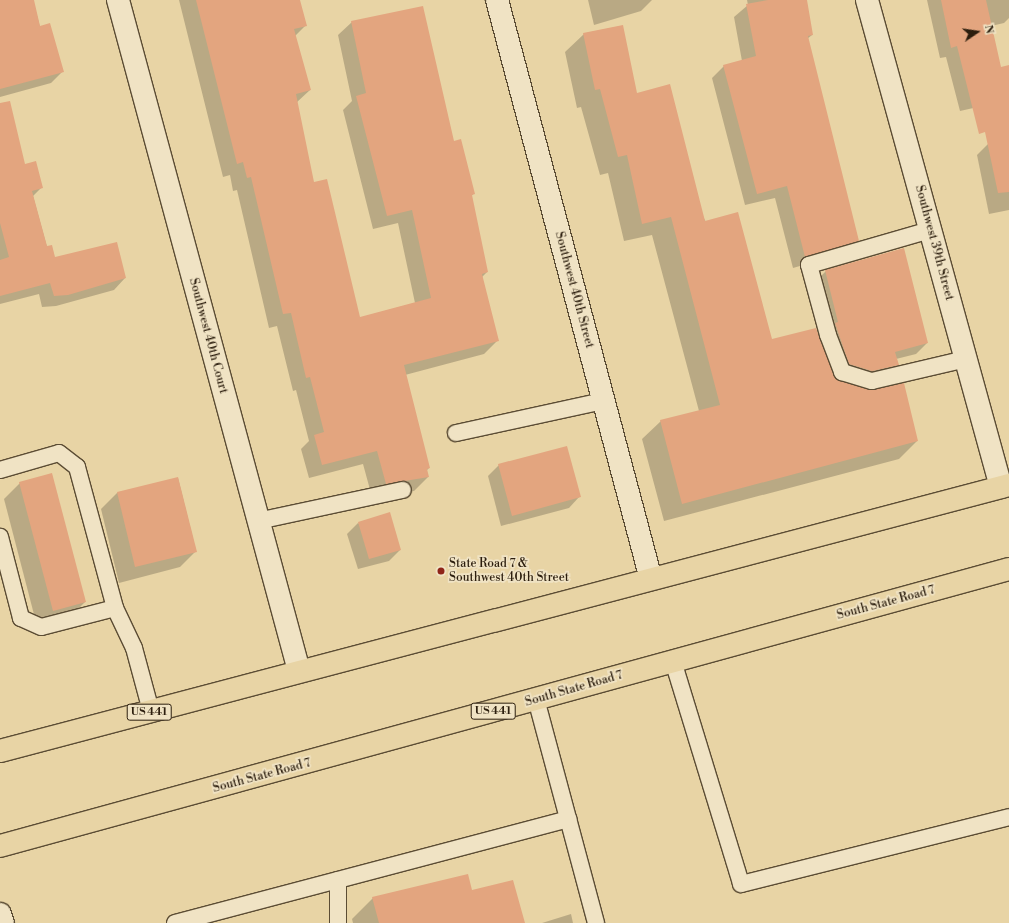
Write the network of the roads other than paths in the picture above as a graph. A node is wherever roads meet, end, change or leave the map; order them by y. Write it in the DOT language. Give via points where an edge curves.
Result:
graph roads {
  1 [pos="118,0"];
  2 [pos="497,0"];
  3 [pos="868,0"];
  4 [pos="930,230"];
  5 [pos="966,359"];
  6 [pos="603,402"];
  7 [pos="456,433"];
  8 [pos="0,470"];
  9 [pos="1005,486"];
  10 [pos="403,490"];
  11 [pos="258,521"];
  12 [pos="0,536"];
  13 [pos="1009,569"];
  14 [pos="651,579"];
  15 [pos="115,608"];
  16 [pos="673,660"];
  17 [pos="298,671"];
  18 [pos="536,699"];
  19 [pos="151,711"];
  20 [pos="0,751"];
  21 [pos="1009,817"];
  22 [pos="568,819"];
  23 [pos="0,846"];
  24 [pos="338,880"];
  25 [pos="0,914"];
  26 [pos="3,923"];
  27 [pos="175,923"];
  28 [pos="338,923"];
  29 [pos="596,923"];
  1 -- 11 [label="street, Southwest 40th Court"];
  2 -- 6 [label="street, Southwest 40th Street"];
  3 -- 4 [label="street, Southwest 39th Street"];
  4 -- 5 [label="street, Southwest 39th Street"];
  4 -- 5 [label="lane" via="809,265 828,335 842,372 872,381"];
  5 -- 9 [label="street, Southwest 39th Street"];
  6 -- 7 [label="lane"];
  6 -- 14 [label="street, Southwest 40th Street"];
  8 -- 15 [label="lane" via="59,453 78,467"];
  9 -- 14 [label="main road, US 441"];
  10 -- 11 [label="lane"];
  11 -- 17 [label="street, Southwest 40th Court"];
  12 -- 15 [label="lane" via="21,618 42,627"];
  13 -- 16 [label="main road, South State Road 7 / US 441"];
  14 -- 17 [label="main road, US 441"];
  15 -- 19 [label="lane" via="134,648"];
  16 -- 18 [label="main road, South State Road 7 / US 441"];
  16 -- 21 [label="lane" via="741,884"];
  17 -- 19 [label="main road, US 441"];
  18 -- 22 [label="lane"];
  18 -- 23 [label="main road, South State Road 7 / US 441"];
  19 -- 20 [label="main road, US 441"];
  22 -- 24 [label="lane"];
  22 -- 29 [label="lane"];
  24 -- 27 [label="lane"];
  24 -- 28 [label="lane"];
  25 -- 26 [label="street"];
}
